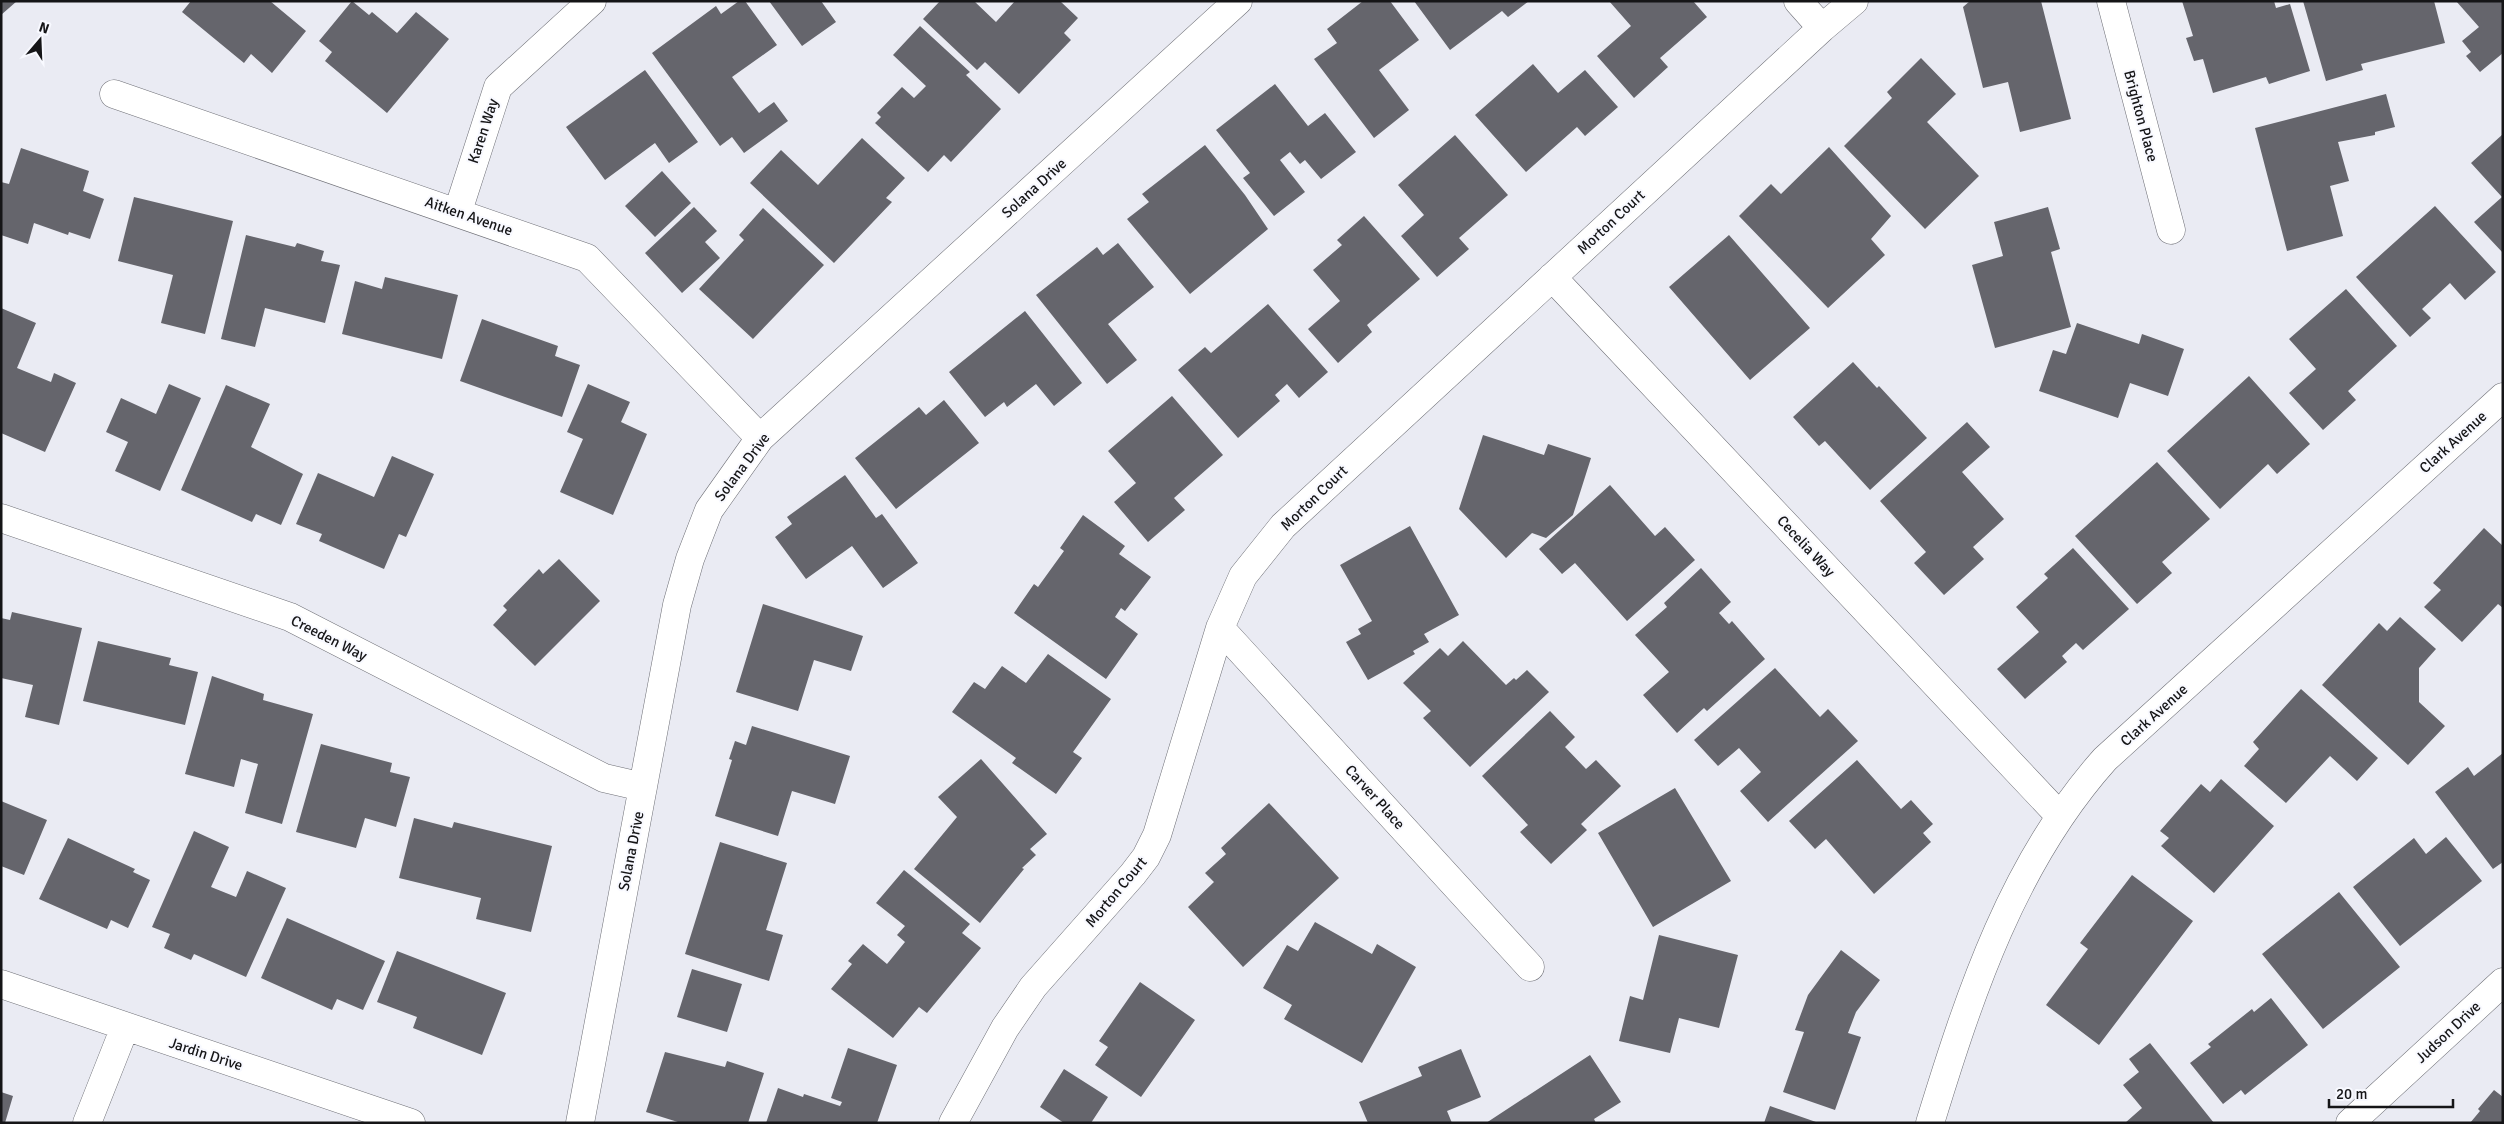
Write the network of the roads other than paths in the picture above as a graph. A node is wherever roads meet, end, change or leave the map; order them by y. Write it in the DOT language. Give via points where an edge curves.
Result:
graph roads {
  1 [pos="592,1"];
  2 [pos="1238,1"];
  3 [pos="1798,1"];
  4 [pos="1854,1"];
  5 [pos="2111,1"];
  6 [pos="1822,28"];
  7 [pos="114,94"];
  8 [pos="458,212"];
  9 [pos="2170,230"];
  10 [pos="1552,276"];
  11 [pos="2503,397"];
  12 [pos="760,438"];
  13 [pos="1,518"];
  14 [pos="1220,628"];
  15 [pos="644,787"];
  16 [pos="2060,815"];
  17 [pos="1530,967"];
  18 [pos="2503,982"];
  19 [pos="1,984"];
  20 [pos="125,1027"];
  21 [pos="87,1123"];
  22 [pos="411,1123"];
  23 [pos="580,1123"];
  24 [pos="953,1123"];
  25 [pos="1930,1123"];
  26 [pos="2350,1123"];
  1 -- 8 [label="street, Karen Way" via="498,87"];
  2 -- 12 [label="street, Solana Drive"];
  3 -- 6 [label="street"];
  4 -- 6 [label="street, Morton Court"];
  5 -- 9 [label="street, Brighton Place"];
  6 -- 10 [label="street, Morton Court"];
  7 -- 8 [label="street, Aitken Avenue"];
  8 -- 12 [label="street, Aitken Avenue" via="587,258"];
  10 -- 14 [label="street, Morton Court" via="1284,526 1243,576"];
  10 -- 16 [label="street, Cecelia Way"];
  11 -- 16 [label="street, Clark Avenue" via="2106,759"];
  12 -- 15 [label="street, Solana Drive" via="709,510 690,559 677,605"];
  13 -- 15 [label="street, Creeden Way" via="290,617 604,778"];
  14 -- 17 [label="street, Carver Place"];
  14 -- 24 [label="street, Morton Court" via="1150,850 1134,874 1033,987 1005,1028"];
  15 -- 23 [label="street, Solana Drive"];
  16 -- 25 [label="street, Clark Avenue" via="2002,922 1977,979"];
  18 -- 26 [label="street, Judson Drive"];
  19 -- 20 [label="street, Jardin Drive"];
  20 -- 21 [label="street"];
  20 -- 22 [label="street, Jardin Drive"];
}
